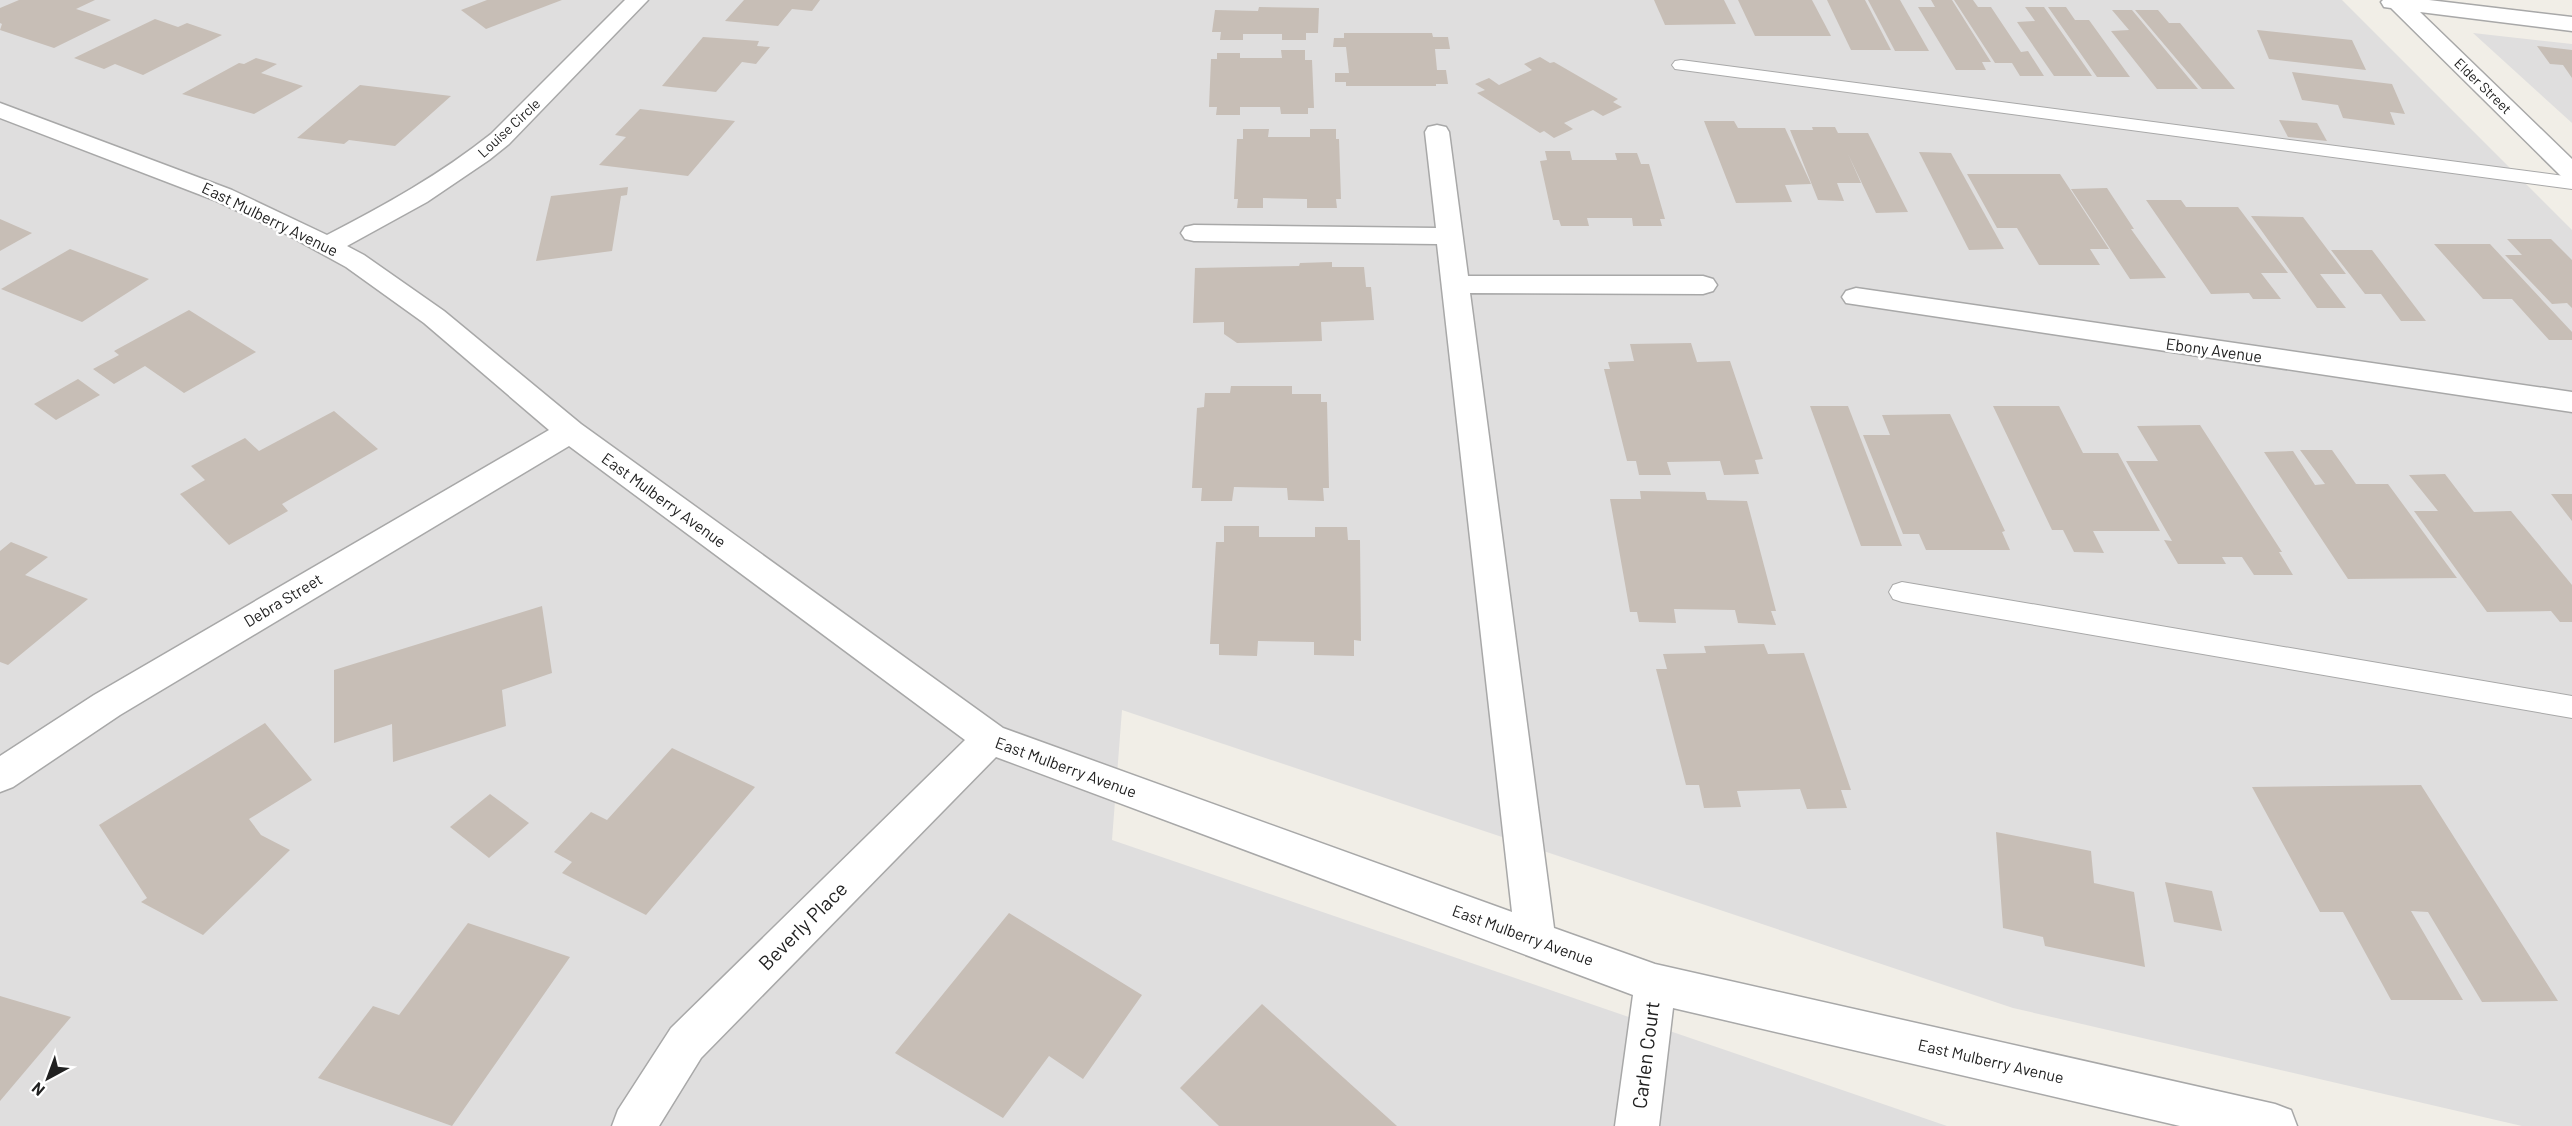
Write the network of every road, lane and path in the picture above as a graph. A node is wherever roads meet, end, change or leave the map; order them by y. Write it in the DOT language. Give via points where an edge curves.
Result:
graph roads {
  1 [pos="637,0"];
  2 [pos="2389,1"];
  3 [pos="2572,24"];
  4 [pos="1681,65"];
  5 [pos="0,110"];
  6 [pos="1437,132"];
  7 [pos="2572,173"];
  8 [pos="2572,183"];
  9 [pos="1194,233"];
  10 [pos="1450,236"];
  11 [pos="329,245"];
  12 [pos="1456,284"];
  13 [pos="1702,285"];
  14 [pos="1856,297"];
  15 [pos="2572,402"];
  16 [pos="570,431"];
  17 [pos="1902,592"];
  18 [pos="2572,707"];
  19 [pos="990,739"];
  20 [pos="0,776"];
  21 [pos="1535,939"];
  22 [pos="1655,984"];
  23 [pos="634,1126"];
  24 [pos="1637,1126"];
  25 [pos="2275,1126"];
  1 -- 11 [label="street, Louise Circle" via="484,153 445,180"];
  2 -- 3 [label="street"];
  2 -- 7 [label="street, Elder Street"];
  4 -- 8 [label="lane"];
  5 -- 11 [label="street, East Mulberry Avenue" via="189,180"];
  6 -- 10 [label="street"];
  9 -- 10 [label="street"];
  10 -- 12 [label="street"];
  11 -- 16 [label="street, East Mulberry Avenue" via="434,317"];
  12 -- 13 [label="street"];
  12 -- 21 [label="street"];
  14 -- 15 [label="street, Ebony Avenue"];
  16 -- 19 [label="street, East Mulberry Avenue"];
  16 -- 20 [label="street, Debra Street" via="107,705"];
  17 -- 18 [label="lane"];
  19 -- 21 [label="street, East Mulberry Avenue"];
  19 -- 23 [label="street, Beverly Place" via="686,1043"];
  21 -- 22 [label="street, East Mulberry Avenue"];
  22 -- 24 [label="street, Carlen Court"];
  22 -- 25 [label="street, East Mulberry Avenue"];
}
